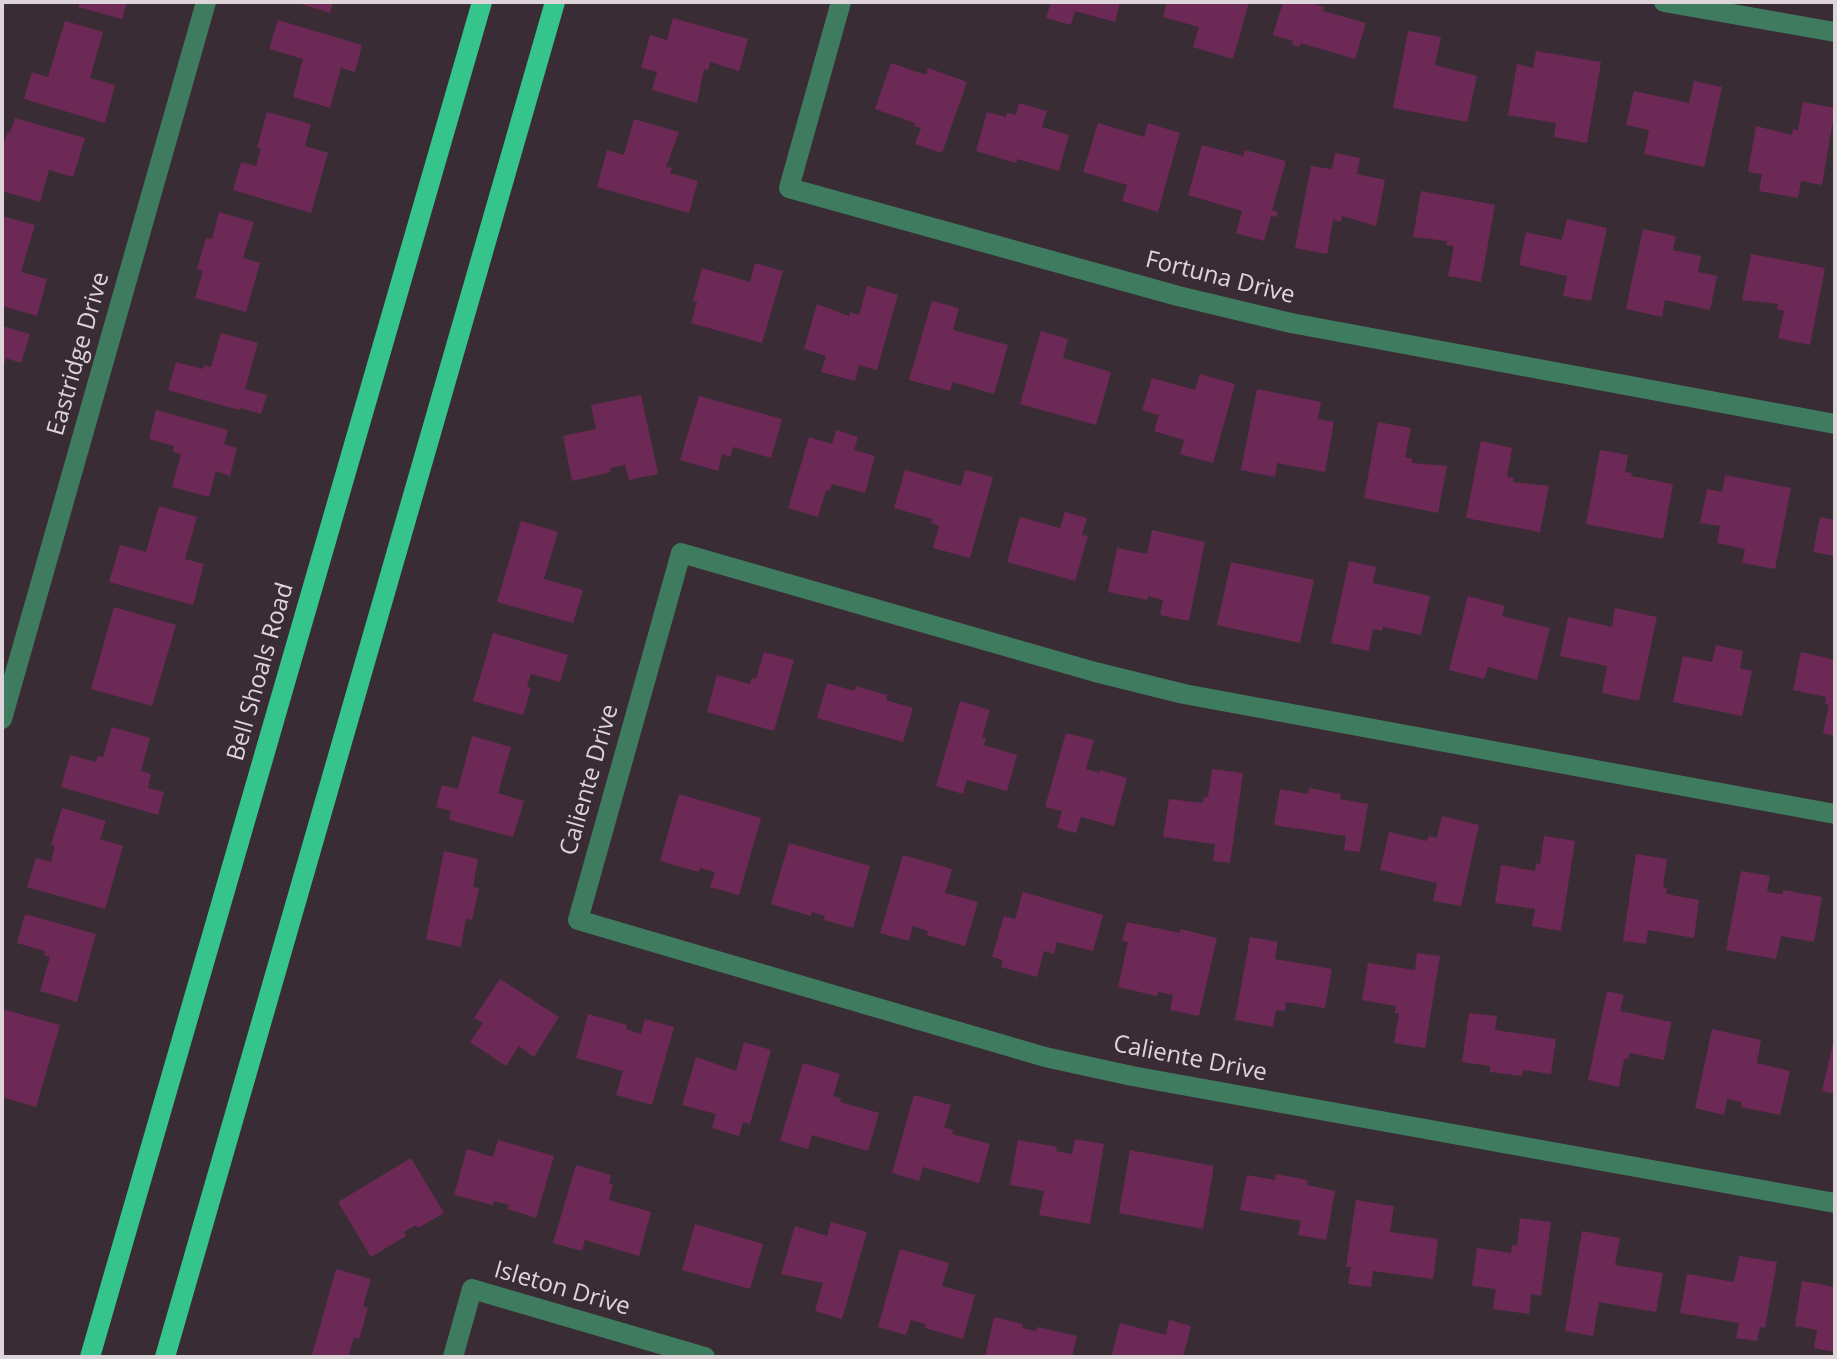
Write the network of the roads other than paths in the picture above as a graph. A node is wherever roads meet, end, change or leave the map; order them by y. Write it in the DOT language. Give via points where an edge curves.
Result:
graph roads {
  1 [pos="206,2"];
  2 [pos="482,2"];
  3 [pos="555,2"];
  4 [pos="841,2"];
  5 [pos="1664,2"];
  6 [pos="1835,32"];
  7 [pos="1835,424"];
  8 [pos="2,719"];
  9 [pos="1835,814"];
  10 [pos="1835,1203"];
  11 [pos="90,1357"];
  12 [pos="165,1357"];
  13 [pos="453,1357"];
  14 [pos="705,1357"];
  1 -- 8 [label="street, Eastridge Drive"];
  2 -- 11 [label="main road, Bell Shoals Road"];
  3 -- 12 [label="main road"];
  4 -- 7 [label="street, Fortuna Drive" via="789,188 1291,323"];
  5 -- 6 [label="street"];
  9 -- 10 [label="street, Caliente Drive" via="1168,691 681,553 578,920 1045,1057"];
  13 -- 14 [label="street, Isleton Drive" via="472,1289"];
}
